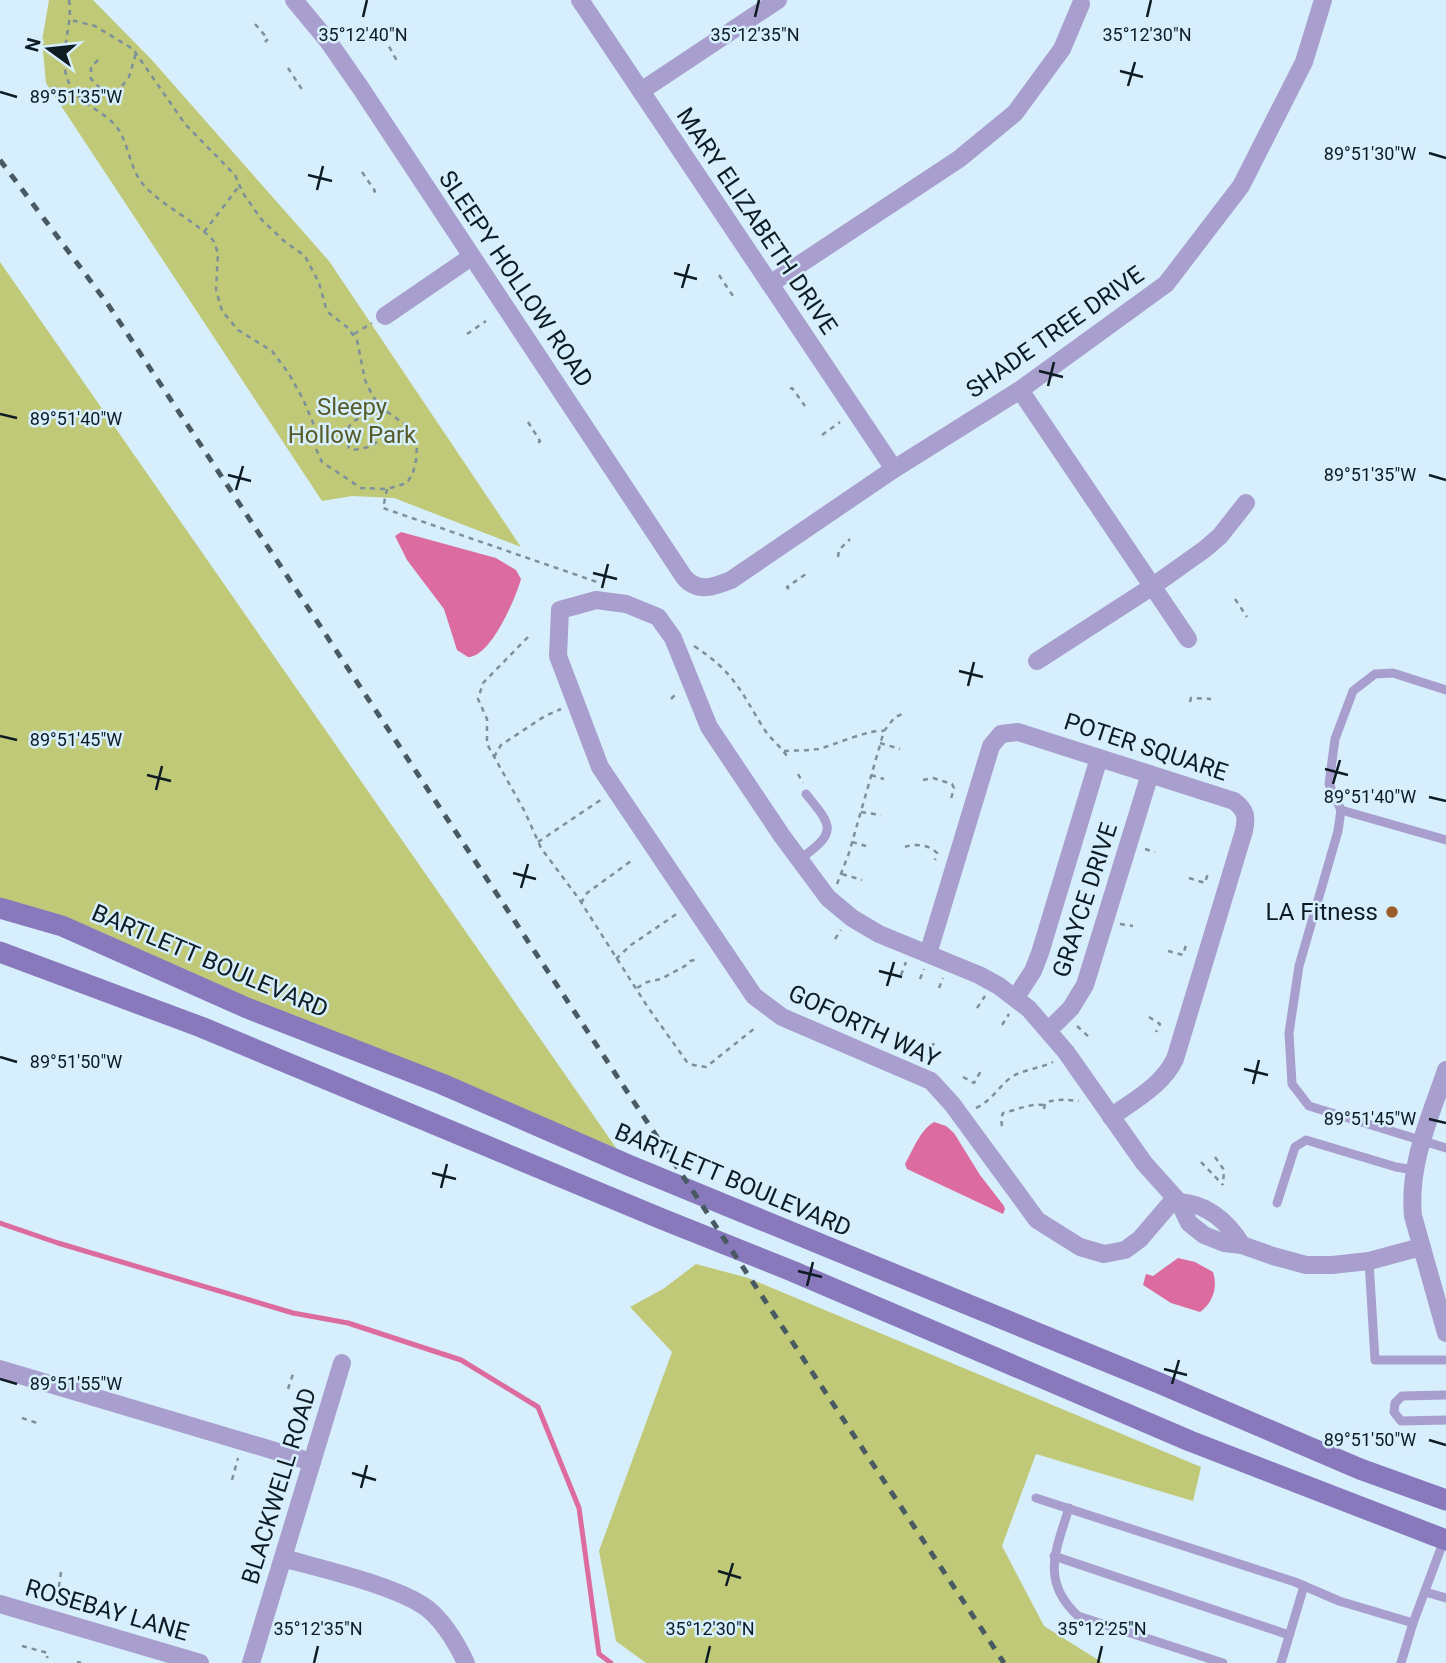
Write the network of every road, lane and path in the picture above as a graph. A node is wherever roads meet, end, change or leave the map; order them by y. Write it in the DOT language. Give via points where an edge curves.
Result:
graph roads {
  1 [pos="69,0"];
  2 [pos="294,0"];
  3 [pos="580,0"];
  4 [pos="778,0"];
  5 [pos="1322,0"];
  6 [pos="1080,4"];
  7 [pos="71,20"];
  8 [pos="255,24"];
  9 [pos="389,39"];
  10 [pos="265,42"];
  11 [pos="136,53"];
  12 [pos="98,60"];
  13 [pos="397,61"];
  14 [pos="288,68"];
  15 [pos="303,91"];
  16 [pos="642,91"];
  17 [pos="362,172"];
  18 [pos="240,185"];
  19 [pos="373,193"];
  20 [pos="204,232"];
  21 [pos="471,257"];
  22 [pos="719,275"];
  23 [pos="770,284"];
  24 [pos="730,298"];
  25 [pos="385,316"];
  26 [pos="486,321"];
  27 [pos="467,334"];
  28 [pos="790,389"];
  29 [pos="1020,390"];
  30 [pos="805,406"];
  31 [pos="382,408"];
  32 [pos="528,422"];
  33 [pos="840,422"];
  34 [pos="822,435"];
  35 [pos="377,442"];
  36 [pos="538,443"];
  37 [pos="894,469"];
  38 [pos="1246,503"];
  39 [pos="850,539"];
  40 [pos="838,556"];
  41 [pos="806,574"];
  42 [pos="695,586"];
  43 [pos="1153,586"];
  44 [pos="789,589"];
  45 [pos="1235,599"];
  46 [pos="1247,617"];
  47 [pos="528,637"];
  48 [pos="1188,639"];
  49 [pos="1037,661"];
  50 [pos="681,690"];
  51 [pos="1446,690"];
  52 [pos="671,699"];
  53 [pos="1211,699"];
  54 [pos="1190,702"];
  55 [pos="567,707"];
  56 [pos="905,713"];
  57 [pos="884,732"];
  58 [pos="880,743"];
  59 [pos="900,748"];
  60 [pos="783,751"];
  61 [pos="494,757"];
  62 [pos="1099,758"];
  63 [pos="1150,774"];
  64 [pos="871,775"];
  65 [pos="884,779"];
  66 [pos="923,780"];
  67 [pos="806,794"];
  68 [pos="607,796"];
  69 [pos="951,799"];
  70 [pos="1341,810"];
  71 [pos="860,812"];
  72 [pos="881,815"];
  73 [pos="1446,840"];
  74 [pos="538,842"];
  75 [pos="852,842"];
  76 [pos="866,846"];
  77 [pos="905,847"];
  78 [pos="799,860"];
  79 [pos="935,860"];
  80 [pos="631,861"];
  81 [pos="1208,873"];
  82 [pos="842,874"];
  83 [pos="1189,878"];
  84 [pos="862,880"];
  85 [pos="836,885"];
  86 [pos="582,903"];
  87 [pos="0,908"];
  88 [pos="684,910"];
  89 [pos="1114,923"];
  90 [pos="1133,926"];
  91 [pos="1186,945"];
  92 [pos="1168,951"];
  93 [pos="0,952"];
  94 [pos="928,954"];
  95 [pos="699,958"];
  96 [pos="908,958"];
  97 [pos="616,959"];
  98 [pos="945,972"];
  99 [pos="901,975"];
  100 [pos="939,988"];
  101 [pos="636,989"];
  102 [pos="988,991"];
  103 [pos="1014,1003"];
  104 [pos="977,1008"];
  105 [pos="1149,1017"];
  106 [pos="1073,1020"];
  107 [pos="1002,1024"];
  108 [pos="755,1028"];
  109 [pos="1049,1030"];
  110 [pos="1156,1032"];
  111 [pos="1091,1039"];
  112 [pos="935,1040"];
  113 [pos="918,1051"];
  114 [pos="1066,1052"];
  115 [pos="982,1069"];
  116 [pos="1446,1070"];
  117 [pos="963,1077"];
  118 [pos="1086,1099"];
  119 [pos="961,1117"];
  120 [pos="1111,1117"];
  121 [pos="1002,1126"];
  122 [pos="1422,1141"];
  123 [pos="1446,1149"];
  124 [pos="1215,1157"];
  125 [pos="1201,1162"];
  126 [pos="1414,1170"];
  127 [pos="1177,1200"];
  128 [pos="1277,1203"];
  129 [pos="1422,1247"];
  130 [pos="1369,1261"];
  131 [pos="1446,1333"];
  132 [pos="1446,1360"];
  133 [pos="342,1363"];
  134 [pos="0,1369"];
  135 [pos="294,1371"];
  136 [pos="288,1389"];
  137 [pos="1446,1395"];
  138 [pos="22,1418"];
  139 [pos="1446,1420"];
  140 [pos="36,1426"];
  141 [pos="238,1458"];
  142 [pos="312,1462"];
  143 [pos="232,1480"];
  144 [pos="1036,1497"];
  145 [pos="1446,1500"];
  146 [pos="1069,1508"];
  147 [pos="1445,1538"];
  148 [pos="1054,1556"];
  149 [pos="283,1558"];
  150 [pos="61,1572"];
  151 [pos="1304,1586"];
  152 [pos="66,1592"];
  153 [pos="1425,1592"];
  154 [pos="1446,1598"];
  155 [pos="0,1604"];
  156 [pos="284,1622"];
  157 [pos="1413,1623"];
  158 [pos="309,1629"];
  159 [pos="1289,1635"];
  160 [pos="22,1646"];
  161 [pos="47,1658"];
  162 [pos="200,1663"];
  163 [pos="251,1663"];
  164 [pos="466,1663"];
  165 [pos="1223,1663"];
  166 [pos="1281,1663"];
  167 [pos="1401,1663"];
  1 -- 7 [label="path"];
  2 -- 21 [label="street, SLEEPY HOLLOW ROAD" via="329,42"];
  3 -- 16 [label="street, MARY ELIZABETH DRIVE"];
  4 -- 16 [label="street"];
  5 -- 29 [label="street, SHADE TREE DRIVE" via="1304,62 1241,186 1166,284"];
  6 -- 23 [label="street" via="1062,49 1015,113 959,159"];
  7 -- 11 [label="path" via="95,26"];
  7 -- 20 [label="path" via="64,69 76,94 118,129 144,185"];
  8 -- 10 [label="path" via="268,39"];
  9 -- 13 [label="path" via="386,41"];
  11 -- 12 [label="path" via="129,77 118,91 102,90 90,79 91,67"];
  11 -- 18 [label="path" via="185,124"];
  14 -- 15 [label="path"];
  16 -- 23 [label="street, MARY ELIZABETH DRIVE"];
  17 -- 19 [label="path"];
  18 -- 20 [label="path"];
  18 -- 31 [label="path" via="261,219 305,256 330,314 354,334 365,380"];
  20 -- 31 [label="path" via="217,247 216,290 222,311 238,330 272,351 303,398 322,462 361,488 401,486 413,473 414,434"];
  21 -- 25 [label="street"];
  21 -- 42 [label="street, SLEEPY HOLLOW ROAD" via="684,577"];
  22 -- 24 [label="path" via="733,296"];
  23 -- 37 [label="street, MARY ELIZABETH DRIVE"];
  26 -- 27 [label="path"];
  28 -- 30 [label="path"];
  29 -- 37 [label="street, SHADE TREE DRIVE"];
  29 -- 43 [label="street"];
  31 -- 35 [label="path" via="356,419 346,436 354,450"];
  32 -- 36 [label="path"];
  33 -- 34 [label="path"];
  37 -- 42 [label="street, SHADE TREE DRIVE" via="731,580 718,586"];
  38 -- 43 [label="street" via="1220,536"];
  39 -- 40 [label="path"];
  41 -- 44 [label="path"];
  43 -- 48 [label="street"];
  43 -- 49 [label="street"];
  45 -- 46 [label="path"];
  47 -- 61 [label="path" via="491,674 480,692 487,744"];
  50 -- 52 [label="path"];
  51 -- 70 [label="lane" via="1393,673 1375,674 1353,691 1335,739 1329,784"];
  53 -- 54 [label="path" via="1191,698"];
  55 -- 61 [label="path" via="501,745"];
  56 -- 57 [label="path" via="895,717"];
  57 -- 58 [label="path"];
  57 -- 60 [label="path" via="877,730 807,751"];
  58 -- 59 [label="path"];
  58 -- 64 [label="path"];
  61 -- 74 [label="path"];
  62 -- 63 [label="street, POTER SQUARE"];
  62 -- 94 [label="street, POTER SQUARE" via="1018,732 997,737"];
  62 -- 103 [label="street, GRAYCE DRIVE" via="1041,953"];
  63 -- 109 [label="street, GRAYCE DRIVE" via="1086,985"];
  63 -- 120 [label="street, POTER SQUARE" via="1234,801 1246,820 1175,1059 1157,1084"];
  64 -- 65 [label="path"];
  64 -- 71 [label="path"];
  66 -- 69 [label="path" via="952,784"];
  67 -- 78 [label="lane" via="828,826 820,844"];
  68 -- 74 [label="path"];
  70 -- 73 [label="lane"];
  70 -- 122 [label="lane" via="1298,966 1289,1033 1292,1084 1309,1106"];
  71 -- 72 [label="path"];
  71 -- 75 [label="path"];
  74 -- 86 [label="path"];
  75 -- 76 [label="path"];
  75 -- 82 [label="path"];
  77 -- 79 [label="path" via="915,844 935,850"];
  78 -- 94 [label="street" via="828,898 852,918"];
  78 -- 119 [label="street, GOFORTH WAY" via="709,727 673,638 658,617 626,604 596,600 560,610 558,656 600,766 748,989 782,1017 931,1081"];
  80 -- 86 [label="path" via="587,892"];
  81 -- 83 [label="path" via="1205,883"];
  82 -- 84 [label="path"];
  82 -- 85 [label="path"];
  86 -- 97 [label="path"];
  87 -- 145 [label="main road, BARTLETT BOULEVARD" via="62,926 247,1008 442,1084 1360,1469"];
  88 -- 97 [label="path"];
  89 -- 90 [label="path"];
  91 -- 92 [label="path" via="1183,956"];
  93 -- 147 [label="main road" via="201,1027 792,1270 1190,1441"];
  94 -- 103 [label="street" via="979,975"];
  95 -- 101 [label="path"];
  96 -- 99 [label="path"];
  97 -- 101 [label="path"];
  98 -- 100 [label="path"];
  101 -- 108 [label="path" via="671,1043 693,1066 706,1067"];
  102 -- 104 [label="path"];
  103 -- 107 [label="path"];
  103 -- 109 [label="street"];
  105 -- 110 [label="path" via="1160,1024"];
  106 -- 111 [label="path"];
  109 -- 114 [label="street"];
  112 -- 113 [label="path" via="929,1055"];
  114 -- 119 [label="path" via="1046,1066 1017,1074 992,1098"];
  114 -- 120 [label="street"];
  115 -- 117 [label="path" via="974,1083"];
  116 -- 122 [label="street"];
  118 -- 121 [label="path" via="1048,1101 1044,1107 1035,1104 1003,1113"];
  119 -- 127 [label="street, GOFORTH WAY" via="1037,1220 1087,1250 1104,1254 1125,1250"];
  120 -- 127 [label="street"];
  122 -- 123 [label="lane"];
  122 -- 126 [label="street"];
  124 -- 125 [label="path" via="1224,1170 1223,1185"];
  126 -- 128 [label="lane" via="1306,1140 1295,1147"];
  126 -- 129 [label="street" via="1413,1216"];
  127 -- 130 [label="street" via="1201,1206 1220,1218 1242,1245 1273,1256 1306,1265"];
  129 -- 130 [label="street"];
  129 -- 131 [label="street"];
  130 -- 132 [label="lane" via="1375,1360"];
  133 -- 142 [label="street, BLACKWELL ROAD"];
  134 -- 142 [label="street"];
  135 -- 136 [label="path"];
  137 -- 139 [label="lane" via="1402,1396 1394,1412 1401,1421"];
  138 -- 140 [label="path"];
  141 -- 143 [label="path"];
  142 -- 149 [label="street, BLACKWELL ROAD"];
  144 -- 146 [label="lane"];
  146 -- 148 [label="lane"];
  146 -- 151 [label="lane"];
  147 -- 153 [label="lane"];
  148 -- 159 [label="lane"];
  148 -- 165 [label="lane" via="1053,1575 1069,1608 1079,1616"];
  149 -- 163 [label="street, BLACKWELL ROAD"];
  149 -- 164 [label="street" via="422,1605 444,1627"];
  150 -- 152 [label="path" via="59,1586"];
  151 -- 157 [label="lane"];
  151 -- 159 [label="lane"];
  153 -- 154 [label="lane"];
  153 -- 157 [label="lane"];
  155 -- 162 [label="street, ROSEBAY LANE"];
  156 -- 158 [label="path"];
  157 -- 167 [label="lane"];
  159 -- 166 [label="lane"];
  160 -- 161 [label="path" via="48,1654"];
}
